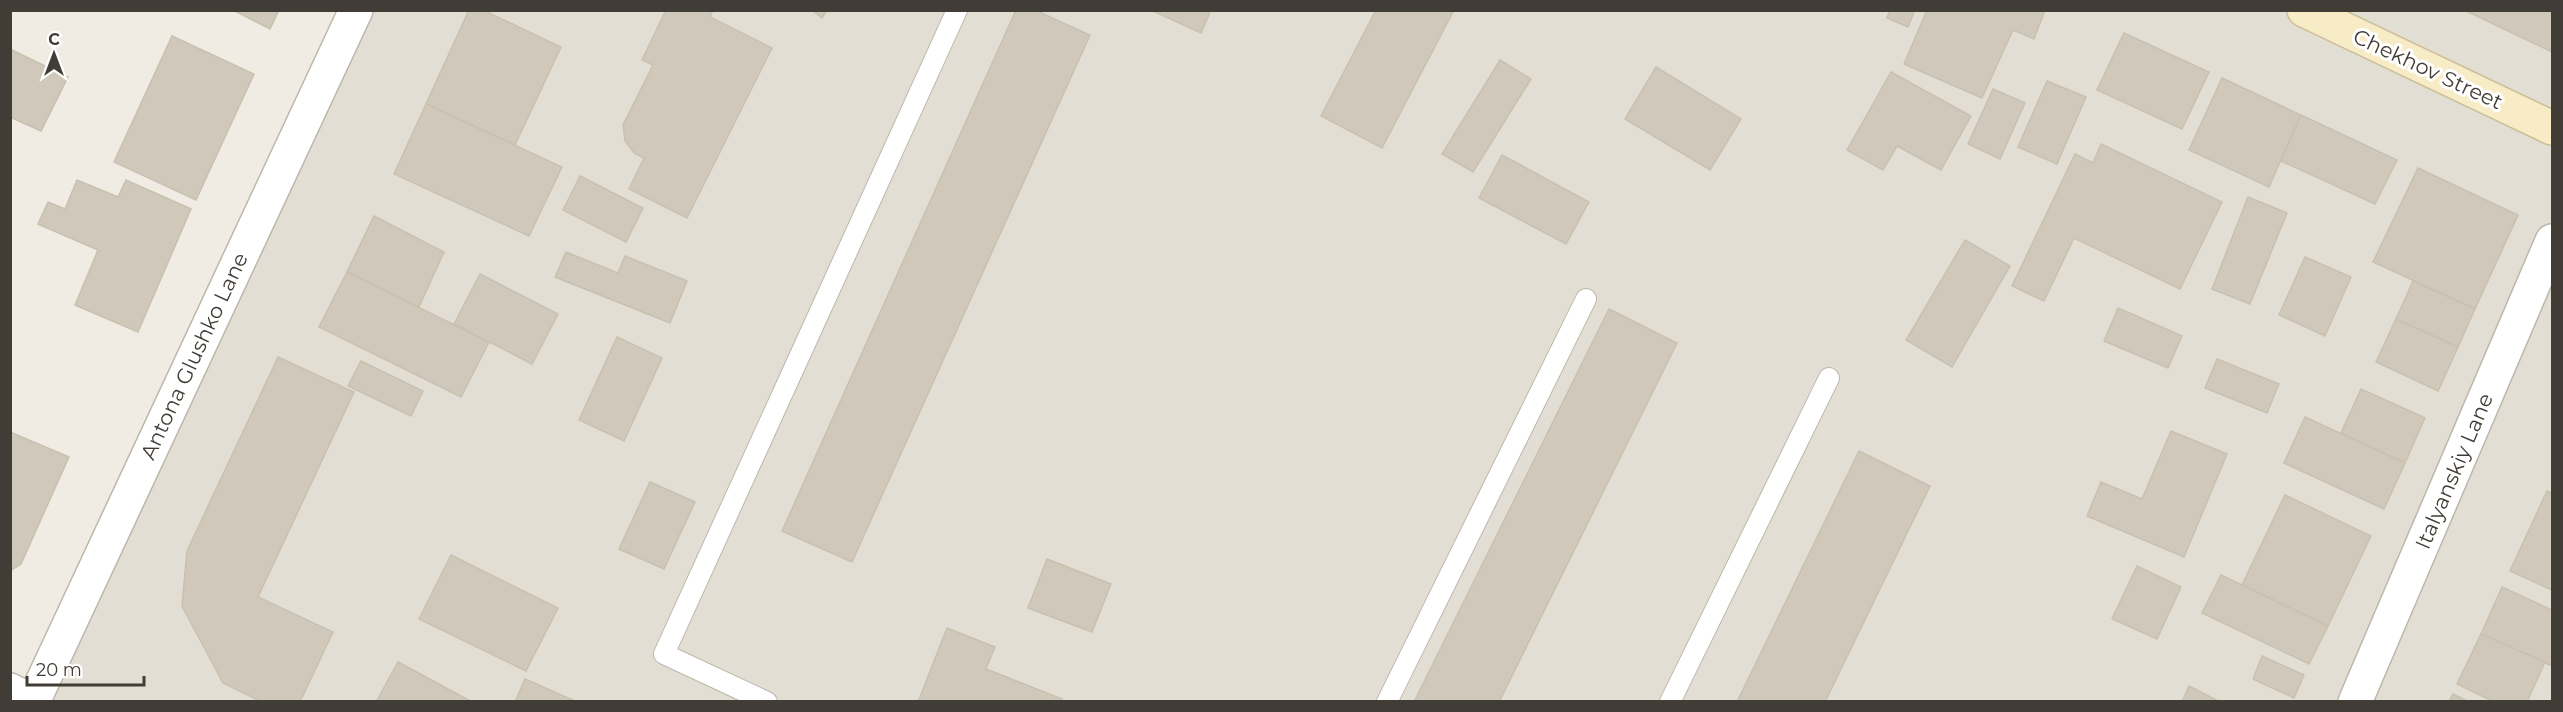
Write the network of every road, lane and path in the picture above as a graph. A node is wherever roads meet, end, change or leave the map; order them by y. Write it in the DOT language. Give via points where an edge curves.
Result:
graph roads {
  1 [pos="356,10"];
  2 [pos="957,10"];
  3 [pos="2304,10"];
  4 [pos="2553,128"];
  5 [pos="2553,241"];
  6 [pos="1586,299"];
  7 [pos="1829,378"];
  8 [pos="10,690"];
  9 [pos="33,701"];
  10 [pos="767,702"];
  11 [pos="1387,702"];
  12 [pos="1670,702"];
  13 [pos="2355,702"];
  1 -- 9 [label="street, Antona Glushko Lane"];
  2 -- 10 [label="lane" via="664,654"];
  3 -- 4 [label="main road, Chekhov Street"];
  5 -- 13 [label="street, Italyanskiy Lane"];
  6 -- 11 [label="lane"];
  7 -- 12 [label="lane"];
  8 -- 9 [label="street"];
}
